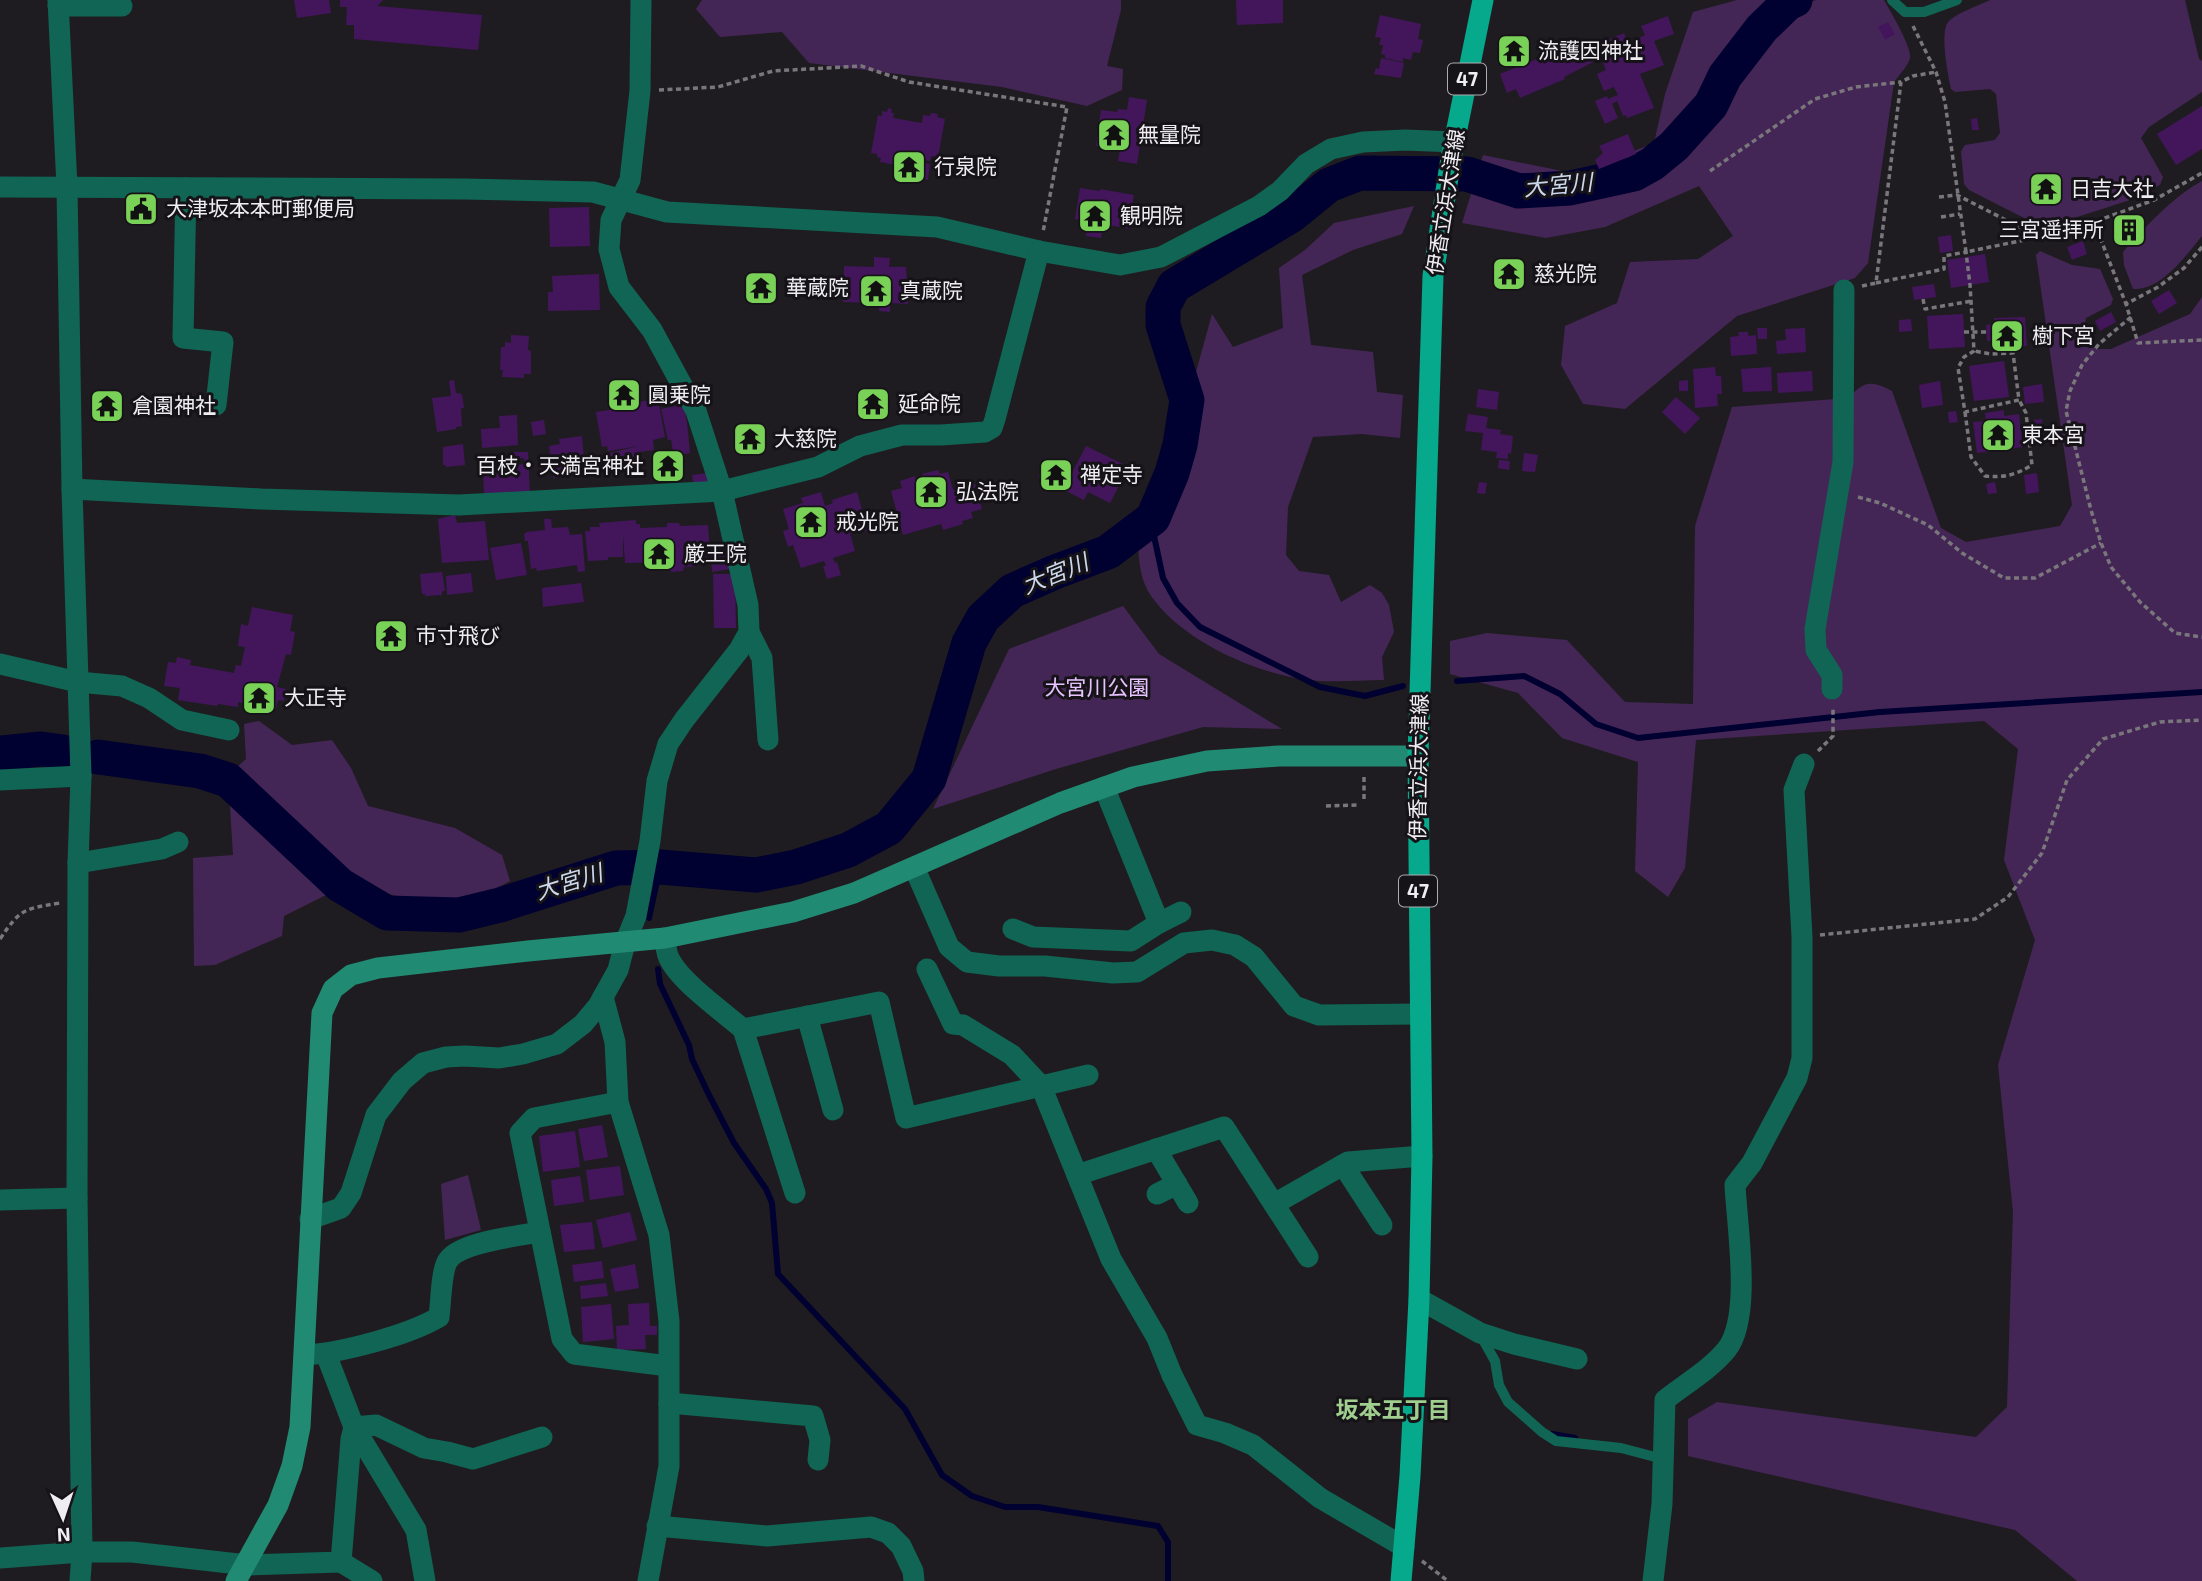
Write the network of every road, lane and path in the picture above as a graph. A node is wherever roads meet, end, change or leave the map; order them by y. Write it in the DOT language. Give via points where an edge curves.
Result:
graph roads {
  1 [pos="641,0"];
  2 [pos="1483,0"];
  3 [pos="1892,0"];
  4 [pos="1957,0"];
  5 [pos="58,3"];
  6 [pos="122,6"];
  7 [pos="1905,12"];
  8 [pos="1936,72"];
  9 [pos="1901,82"];
  10 [pos="640,91"];
  11 [pos="1452,150"];
  12 [pos="1710,171"];
  13 [pos="2202,173"];
  14 [pos="0,187"];
  15 [pos="67,187"];
  16 [pos="186,188"];
  17 [pos="1957,195"];
  18 [pos="1939,197"];
  19 [pos="620,200"];
  20 [pos="1960,215"];
  21 [pos="1941,217"];
  22 [pos="2094,222"];
  23 [pos="2039,237"];
  24 [pos="2202,247"];
  25 [pos="1040,251"];
  26 [pos="1966,252"];
  27 [pos="1876,283"];
  28 [pos="1844,290"];
  29 [pos="1923,299"];
  30 [pos="1972,301"];
  31 [pos="2126,304"];
  32 [pos="2131,317"];
  33 [pos="1974,331"];
  34 [pos="1964,332"];
  35 [pos="1987,332"];
  36 [pos="2202,340"];
  37 [pos="1975,351"];
  38 [pos="2019,400"];
  39 [pos="216,405"];
  40 [pos="1965,412"];
  41 [pos="72,489"];
  42 [pos="722,491"];
  43 [pos="1838,491"];
  44 [pos="2101,543"];
  45 [pos="749,632"];
  46 [pos="2202,637"];
  47 [pos="0,664"];
  48 [pos="78,682"];
  49 [pos="1832,689"];
  50 [pos="2202,720"];
  51 [pos="229,730"];
  52 [pos="1833,736"];
  53 [pos="768,740"];
  54 [pos="1418,756"];
  55 [pos="1804,764"];
  56 [pos="1364,775"];
  57 [pos="81,776"];
  58 [pos="0,780"];
  59 [pos="1104,787"];
  60 [pos="1364,799"];
  61 [pos="1326,806"];
  62 [pos="1359,806"];
  63 [pos="178,842"];
  64 [pos="78,863"];
  65 [pos="914,867"];
  66 [pos="78,900"];
  67 [pos="1181,912"];
  68 [pos="1159,923"];
  69 [pos="1013,929"];
  70 [pos="1802,937"];
  71 [pos="665,938"];
  72 [pos="0,939"];
  73 [pos="625,943"];
  74 [pos="926,969"];
  75 [pos="603,998"];
  76 [pos="1419,1014"];
  77 [pos="807,1016"];
  78 [pos="743,1029"];
  79 [pos="1088,1075"];
  80 [pos="1041,1086"];
  81 [pos="618,1102"];
  82 [pos="834,1110"];
  83 [pos="1156,1149"];
  84 [pos="1422,1156"];
  85 [pos="1343,1165"];
  86 [pos="1077,1175"];
  87 [pos="1177,1184"];
  88 [pos="795,1193"];
  89 [pos="1157,1194"];
  90 [pos="77,1198"];
  91 [pos="0,1200"];
  92 [pos="1188,1203"];
  93 [pos="1274,1204"];
  94 [pos="310,1219"];
  95 [pos="1382,1225"];
  96 [pos="540,1232"];
  97 [pos="1308,1257"];
  98 [pos="1419,1299"];
  99 [pos="1480,1333"];
  100 [pos="315,1354"];
  101 [pos="1577,1359"];
  102 [pos="668,1366"];
  103 [pos="669,1403"];
  104 [pos="354,1427"];
  105 [pos="542,1437"];
  106 [pos="1663,1459"];
  107 [pos="818,1460"];
  108 [pos="657,1526"];
  109 [pos="1404,1547"];
  110 [pos="82,1552"];
  111 [pos="0,1558"];
  112 [pos="341,1562"];
  113 [pos="253,1573"];
  114 [pos="80,1581"];
  115 [pos="372,1581"];
  116 [pos="425,1581"];
  117 [pos="648,1581"];
  118 [pos="914,1581"];
  119 [pos="1401,1581"];
  120 [pos="1448,1581"];
  121 [pos="1653,1581"];
  1 -- 10 [label="street"];
  2 -- 11 [label="main road, 伊香立浜大津線 / 47"];
  3 -- 7 [label="lane"];
  4 -- 7 [label="lane" via="1924,12"];
  5 -- 6 [label="street"];
  5 -- 15 [label="street"];
  7 -- 8 [label="path"];
  8 -- 9 [label="path"];
  8 -- 17 [label="path" via="1945,103"];
  9 -- 12 [label="path" via="1856,87 1815,99"];
  9 -- 27 [label="path"];
  10 -- 19 [label="street" via="630,180"];
  10 -- 25 [label="path" via="718,87 773,71 860,66 909,82 1067,107"];
  11 -- 25 [label="street" via="1405,140 1331,149 1306,163 1259,206 1161,257 1120,265"];
  11 -- 54 [label="main road, 伊香立浜大津線 / 47" via="1433,276"];
  13 -- 22 [label="path" via="2154,200"];
  14 -- 15 [label="street"];
  15 -- 16 [label="street"];
  15 -- 41 [label="street"];
  16 -- 19 [label="street" via="593,192"];
  16 -- 39 [label="street" via="183,338 223,342"];
  17 -- 18 [label="path"];
  17 -- 20 [label="path"];
  17 -- 23 [label="path"];
  19 -- 25 [label="street" via="667,212 937,227"];
  19 -- 42 [label="street" via="611,220 609,249 620,287 652,330 696,411"];
  20 -- 21 [label="path"];
  20 -- 26 [label="path"];
  22 -- 23 [label="path"];
  22 -- 31 [label="path"];
  23 -- 26 [label="path"];
  24 -- 31 [label="path" via="2184,268"];
  25 -- 42 [label="street" via="992,428 902,435 860,446 818,467"];
  26 -- 27 [label="path" via="1944,256 1944,270"];
  26 -- 30 [label="path"];
  27 -- 28 [label="path"];
  28 -- 43 [label="street" via="1843,463"];
  29 -- 30 [label="path" via="1925,309"];
  30 -- 33 [label="path"];
  31 -- 32 [label="path"];
  32 -- 36 [label="path" via="2138,343"];
  32 -- 44 [label="path" via="2082,365 2066,411"];
  33 -- 34 [label="path"];
  33 -- 35 [label="path"];
  33 -- 37 [label="path"];
  37 -- 38 [label="path" via="2013,353"];
  37 -- 40 [label="path" via="1964,357 1958,368"];
  38 -- 40 [label="path"];
  38 -- 40 [label="path" via="2026,413 2032,464 2000,478 1985,476 1971,457"];
  41 -- 42 [label="street" via="458,505"];
  41 -- 48 [label="street"];
  42 -- 45 [label="street" via="748,605"];
  43 -- 44 [label="path" via="1880,503 1928,525 2004,579 2035,578"];
  43 -- 49 [label="street" via="1815,629 1816,650 1832,675"];
  44 -- 46 [label="path" via="2111,567 2140,602 2175,633"];
  45 -- 53 [label="street" via="762,658"];
  45 -- 73 [label="street" via="668,744 657,781 636,916"];
  47 -- 48 [label="street"];
  48 -- 51 [label="street" via="122,686 182,720"];
  48 -- 57 [label="street"];
  49 -- 52 [label="path"];
  50 -- 70 [label="path" via="2160,722 2103,738 2067,780 2042,853 2008,897 1975,919"];
  54 -- 59 [label="street" via="1279,755 1207,761"];
  54 -- 76 [label="main road, 伊香立浜大津線 / 47"];
  55 -- 70 [label="street" via="1794,790"];
  56 -- 60 [label="path"];
  57 -- 58 [label="street"];
  57 -- 64 [label="street"];
  59 -- 65 [label="street"];
  59 -- 68 [label="street"];
  61 -- 62 [label="path"];
  63 -- 64 [label="street" via="162,849"];
  64 -- 66 [label="street"];
  65 -- 71 [label="street" via="793,912"];
  65 -- 76 [label="street" via="949,947 967,962 1138,972 1184,943 1212,940 1254,957 1294,1006 1319,1015"];
  66 -- 72 [label="path" via="26,910"];
  66 -- 90 [label="street"];
  67 -- 68 [label="street"];
  68 -- 69 [label="street" via="1131,941 1033,937"];
  70 -- 106 [label="street" via="1802,1058 1797,1078 1752,1163 1735,1185 1742,1292 1739,1323 1719,1358 1665,1400"];
  71 -- 73 [label="street"];
  71 -- 78 [label="street" via="672,964"];
  73 -- 75 [label="street" via="618,970"];
  73 -- 94 [label="street" via="377,968 351,975 333,989 322,1013"];
  74 -- 80 [label="street" via="953,1024 963,1025 1012,1055"];
  75 -- 81 [label="street" via="615,1042"];
  75 -- 94 [label="street" via="583,1024 557,1044 499,1058 446,1057 423,1063 402,1081 376,1115 352,1193 341,1208"];
  76 -- 84 [label="main road, 伊香立浜大津線 / 47"];
  77 -- 78 [label="street"];
  77 -- 80 [label="street" via="879,1002 906,1118"];
  77 -- 82 [label="street"];
  78 -- 88 [label="street"];
  79 -- 80 [label="street"];
  80 -- 86 [label="street"];
  81 -- 96 [label="street" via="534,1118 520,1133"];
  81 -- 102 [label="street" via="659,1235 669,1321"];
  83 -- 86 [label="street"];
  83 -- 87 [label="street"];
  83 -- 93 [label="street" via="1224,1127"];
  84 -- 85 [label="street"];
  84 -- 98 [label="main road, 伊香立浜大津線 / 47"];
  85 -- 93 [label="street"];
  85 -- 95 [label="street"];
  86 -- 109 [label="street" via="1111,1259 1157,1338 1197,1425 1253,1445 1320,1498"];
  87 -- 89 [label="street"];
  87 -- 92 [label="street"];
  90 -- 91 [label="street"];
  90 -- 110 [label="street"];
  93 -- 97 [label="street"];
  94 -- 100 [label="street"];
  96 -- 100 [label="street" via="452,1254 446,1263 439,1317 422,1327"];
  96 -- 102 [label="street" via="562,1339 574,1354"];
  98 -- 99 [label="street"];
  98 -- 109 [label="main road, 伊香立浜大津線 / 47"];
  99 -- 101 [label="street"];
  99 -- 106 [label="lane" via="1496,1361 1499,1385 1508,1402 1542,1432 1556,1441 1621,1448"];
  100 -- 104 [label="street"];
  100 -- 113 [label="street" via="292,1466"];
  102 -- 103 [label="street"];
  103 -- 107 [label="street" via="813,1416 820,1440"];
  103 -- 108 [label="street" via="669,1466"];
  104 -- 105 [label="street" via="376,1425 424,1448 473,1459"];
  104 -- 112 [label="street"];
  104 -- 116 [label="street" via="416,1530"];
  106 -- 121 [label="street"];
  108 -- 117 [label="street"];
  108 -- 118 [label="street" via="767,1536 870,1527 888,1532 901,1546"];
  109 -- 119 [label="main road, 伊香立浜大津線 / 47"];
  109 -- 120 [label="path"];
  110 -- 111 [label="street"];
  110 -- 113 [label="street" via="132,1552"];
  110 -- 114 [label="street"];
  112 -- 113 [label="street"];
  112 -- 115 [label="street"];
}
